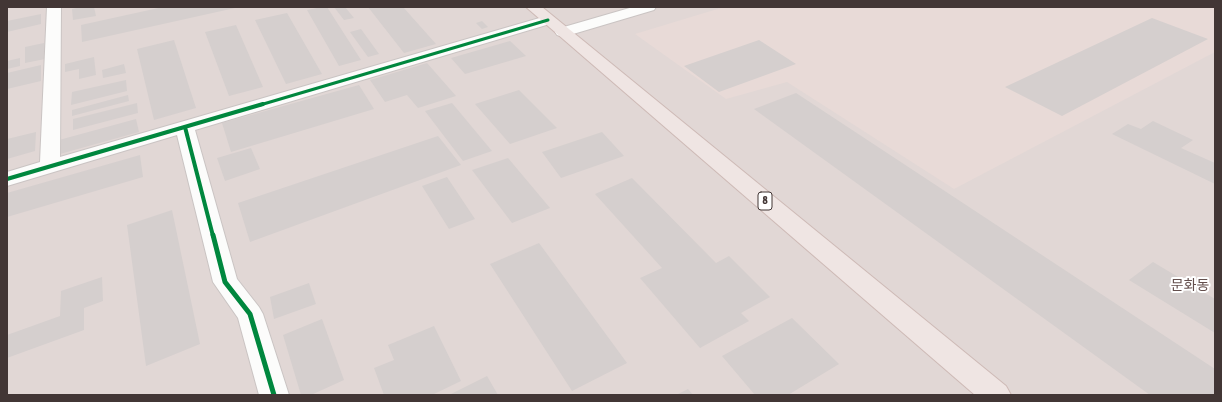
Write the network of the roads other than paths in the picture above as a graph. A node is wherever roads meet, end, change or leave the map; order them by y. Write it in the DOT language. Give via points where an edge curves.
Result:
graph roads {
  1 [pos="54,7"];
  2 [pos="649,7"];
  3 [pos="548,20"];
  4 [pos="185,128"];
  5 [pos="50,166"];
  6 [pos="7,179"];
  7 [pos="274,395"];
  8 [pos="996,395"];
  1 -- 5 [label="street"];
  2 -- 3 [label="street"];
  3 -- 4 [label="street"];
  3 -- 8 [label="main road, 8"];
  4 -- 5 [label="street"];
  4 -- 7 [label="street" via="225,282 250,314"];
  5 -- 6 [label="street"];
}
